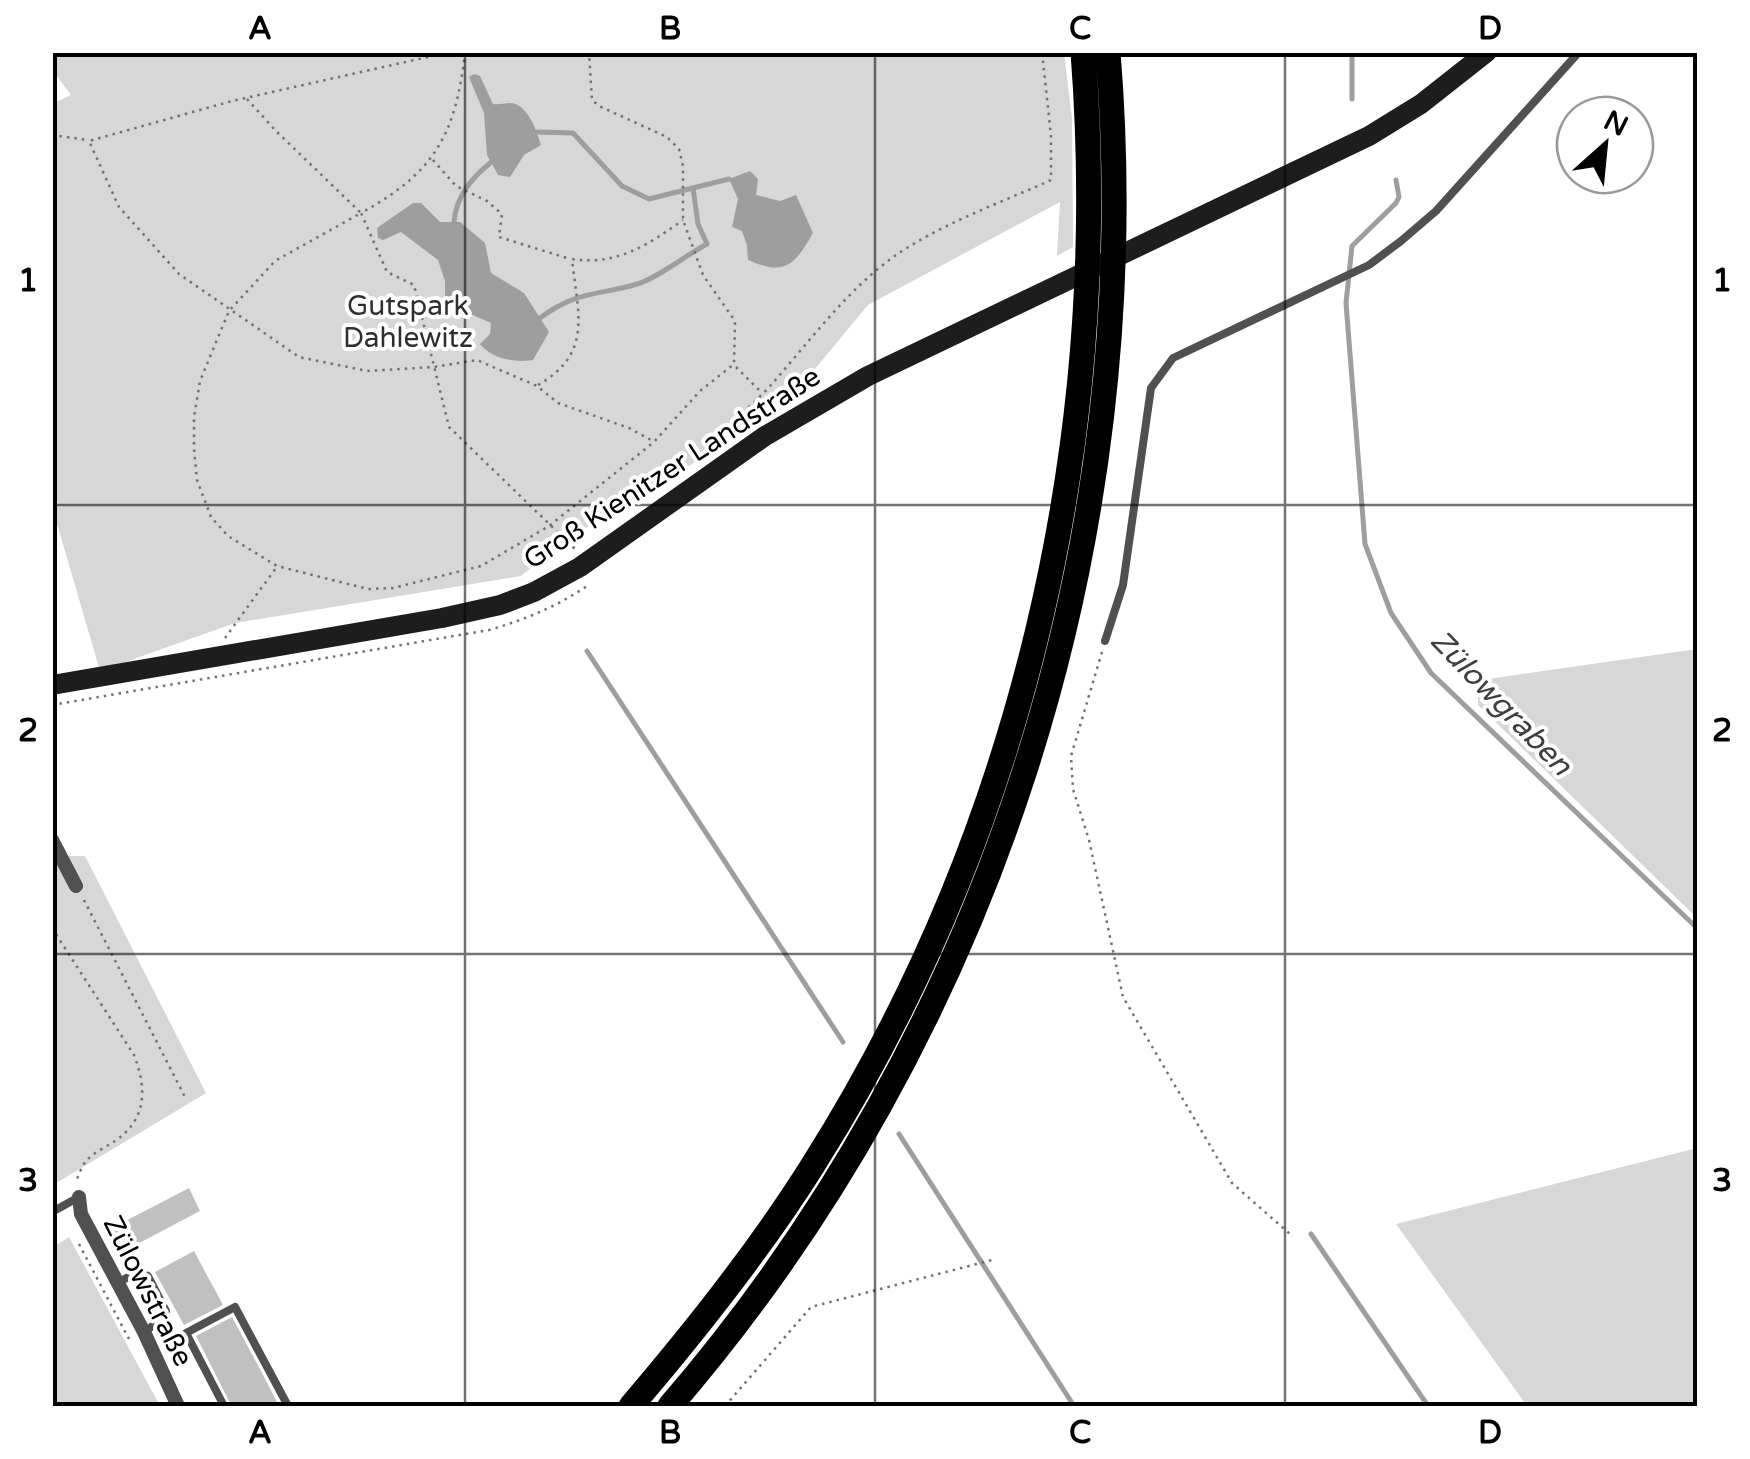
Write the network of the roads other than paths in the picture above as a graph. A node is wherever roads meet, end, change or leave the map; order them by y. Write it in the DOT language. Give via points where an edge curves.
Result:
graph roads {
  1 [pos="1083,52"];
  2 [pos="1108,52"];
  3 [pos="1486,52"];
  4 [pos="1579,52"];
  5 [pos="1105,641"];
  6 [pos="52,685"];
  7 [pos="52,840"];
  8 [pos="57,857"];
  9 [pos="76,886"];
  10 [pos="78,1197"];
  11 [pos="52,1212"];
  12 [pos="117,1283"];
  13 [pos="144,1332"];
  14 [pos="178,1406"];
  15 [pos="224,1406"];
  16 [pos="288,1406"];
  17 [pos="631,1406"];
  18 [pos="670,1406"];
  1 -- 17 [label="highway" via="1090,250 1065,511 1019,702 980,826 908,994 851,1102 735,1279"];
  2 -- 18 [label="highway" via="1115,238 1106,392 1091,512 1041,726 972,916 900,1066 809,1224"];
  3 -- 6 [label="main road, Groß Kienitzer Landstraße" via="1434,96 1368,136 852,384 716,469 585,571 468,613"];
  4 -- 5 [label="lane" via="1436,211 1369,265 1173,358 1160,372 1151,388 1124,585"];
  7 -- 8 [label="street"];
  8 -- 9 [label="street"];
  10 -- 11 [label="lane"];
  10 -- 12 [label="street, Zülowstraße" via="80,1214"];
  12 -- 13 [label="street, Zülowstraße"];
  12 -- 13 [label="lane" via="143,1272 165,1305 162,1318"];
  13 -- 14 [label="street, Zülowstraße"];
  15 -- 16 [label="lane" via="186,1333 235,1307"];
}
